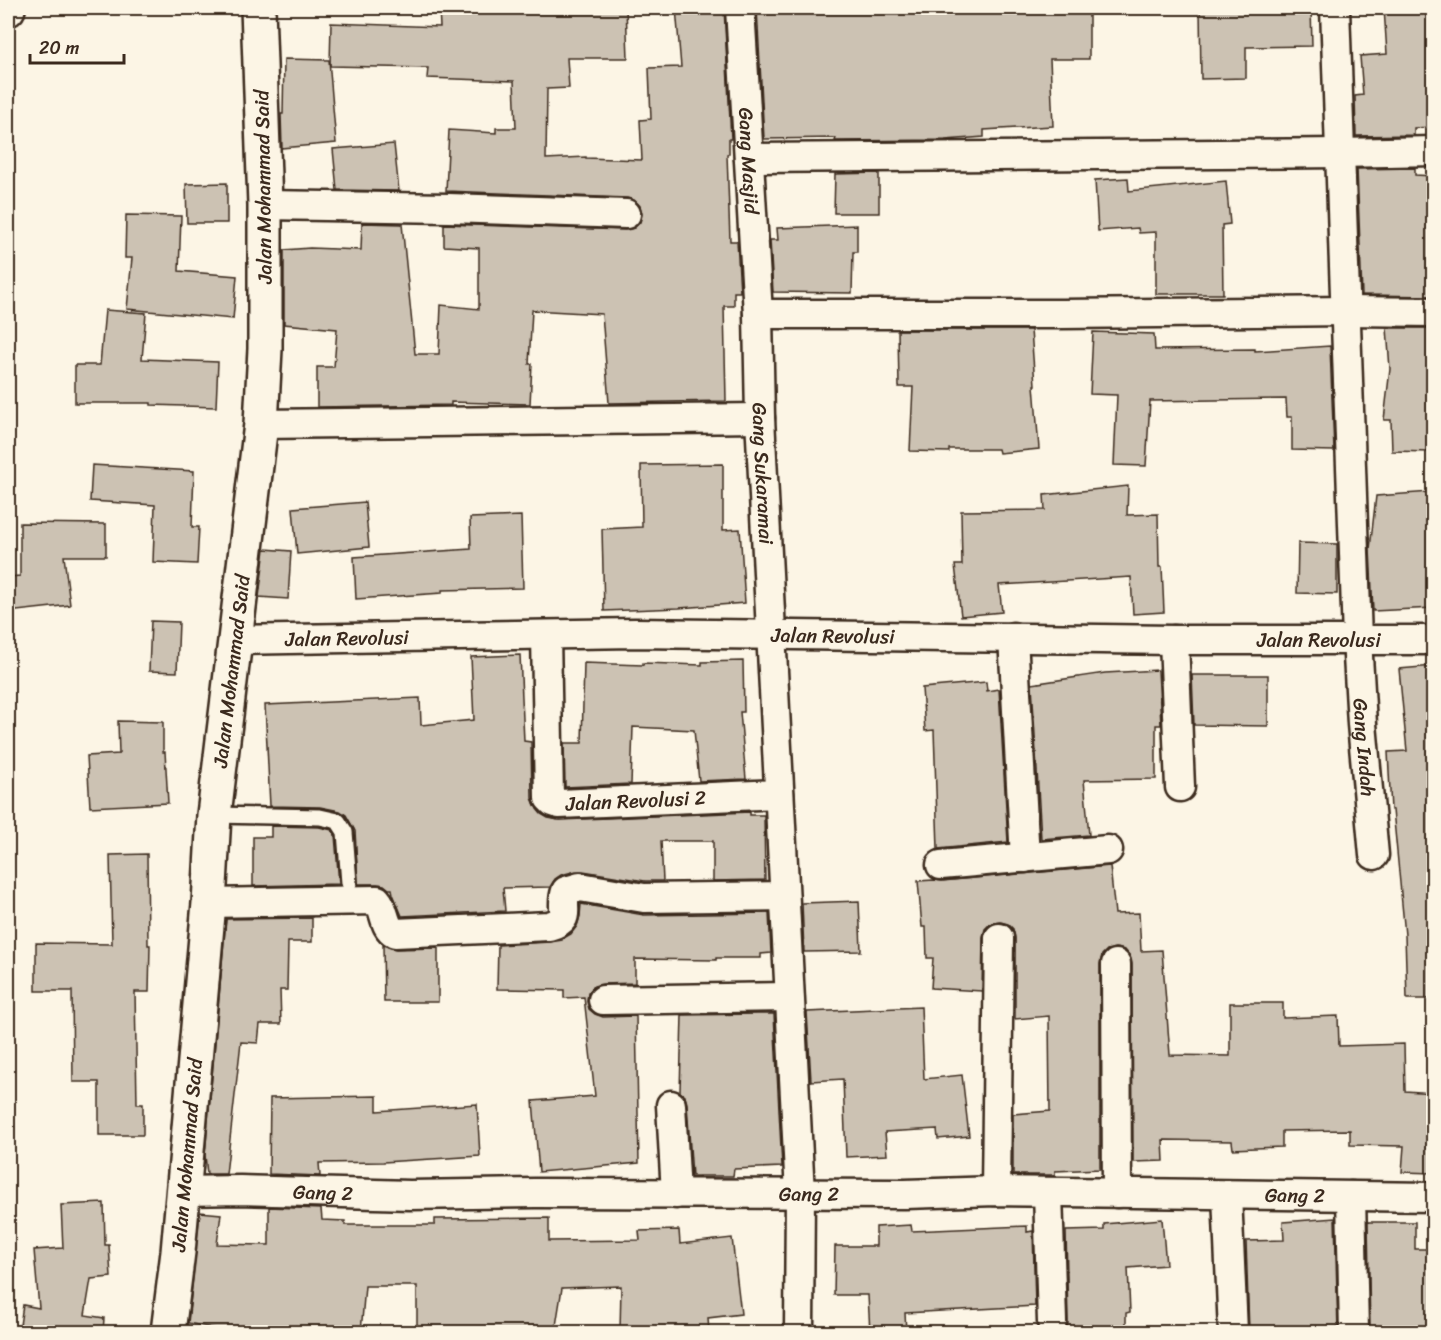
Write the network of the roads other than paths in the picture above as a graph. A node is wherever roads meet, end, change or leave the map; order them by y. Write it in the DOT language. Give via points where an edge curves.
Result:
graph roads {
  1 [pos="258,8"];
  2 [pos="740,8"];
  3 [pos="1335,8"];
  4 [pos="1434,150"];
  5 [pos="1340,153"];
  6 [pos="749,158"];
  7 [pos="265,205"];
  8 [pos="626,214"];
  9 [pos="1346,311"];
  10 [pos="1434,312"];
  11 [pos="758,314"];
  12 [pos="760,418"];
  13 [pos="261,423"];
  14 [pos="546,635"];
  15 [pos="771,635"];
  16 [pos="1013,637"];
  17 [pos="1174,639"];
  18 [pos="1357,639"];
  19 [pos="235,640"];
  20 [pos="1434,640"];
  21 [pos="1180,787"];
  22 [pos="779,794"];
  23 [pos="214,815"];
  24 [pos="1108,850"];
  25 [pos="1374,855"];
  26 [pos="1025,858"];
  27 [pos="941,866"];
  28 [pos="349,883"];
  29 [pos="784,896"];
  30 [pos="209,903"];
  31 [pos="999,938"];
  32 [pos="1116,964"];
  33 [pos="789,997"];
  34 [pos="603,1000"];
  35 [pos="672,1105"];
  36 [pos="183,1191"];
  37 [pos="996,1191"];
  38 [pos="1048,1192"];
  39 [pos="1117,1193"];
  40 [pos="676,1194"];
  41 [pos="800,1194"];
  42 [pos="1227,1195"];
  43 [pos="1352,1196"];
  44 [pos="1434,1197"];
  45 [pos="1052,1323"];
  46 [pos="168,1332"];
  47 [pos="799,1332"];
  48 [pos="1233,1332"];
  49 [pos="1354,1332"];
  1 -- 7 [label="street, Jalan Mohammad Said"];
  2 -- 6 [label="street, Gang Masjid"];
  3 -- 5 [label="street, Gang Indah"];
  4 -- 5 [label="street"];
  5 -- 6 [label="street"];
  5 -- 9 [label="street, Gang Indah"];
  6 -- 11 [label="street, Gang Masjid"];
  7 -- 8 [label="street"];
  7 -- 13 [label="street, Jalan Mohammad Said"];
  9 -- 10 [label="street"];
  9 -- 11 [label="street"];
  9 -- 18 [label="street, Gang Indah"];
  11 -- 12 [label="street, Gang Sukaramai"];
  12 -- 13 [label="street"];
  12 -- 15 [label="street, Gang Sukaramai"];
  13 -- 19 [label="street, Jalan Mohammad Said"];
  14 -- 15 [label="street, Jalan Revolusi"];
  14 -- 19 [label="street, Jalan Revolusi"];
  14 -- 22 [label="street, Jalan Revolusi 2" via="549,798 553,802"];
  15 -- 16 [label="street, Jalan Revolusi"];
  15 -- 22 [label="street, Gang Sukaramai"];
  16 -- 17 [label="street, Jalan Revolusi"];
  16 -- 26 [label="street"];
  17 -- 18 [label="street, Jalan Revolusi"];
  17 -- 21 [label="street"];
  18 -- 20 [label="street, Jalan Revolusi"];
  18 -- 25 [label="street, Gang Indah"];
  19 -- 23 [label="street, Jalan Mohammad Said"];
  22 -- 29 [label="street, Gang Sukaramai"];
  23 -- 28 [label="lane" via="320,817 338,821 345,832"];
  23 -- 30 [label="street, Jalan Mohammad Said"];
  24 -- 26 [label="street"];
  26 -- 27 [label="street"];
  29 -- 30 [label="street" via="644,898 580,887 566,891 564,918 549,926 395,933 388,929 382,904 377,900"];
  29 -- 33 [label="street, Gang Sukaramai"];
  30 -- 36 [label="street, Jalan Mohammad Said"];
  31 -- 37 [label="street"];
  32 -- 39 [label="street"];
  33 -- 34 [label="street"];
  33 -- 41 [label="street, Gang Sukaramai"];
  35 -- 40 [label="street"];
  36 -- 40 [label="street, Gang 2"];
  36 -- 46 [label="street, Jalan Mohammad Said"];
  37 -- 38 [label="street, Gang 2"];
  37 -- 41 [label="street, Gang 2"];
  38 -- 39 [label="street, Gang 2"];
  38 -- 45 [label="street"];
  39 -- 42 [label="street, Gang 2"];
  40 -- 41 [label="street, Gang 2"];
  41 -- 47 [label="street, Gang Sukaramai"];
  42 -- 43 [label="street, Gang 2"];
  42 -- 48 [label="street"];
  43 -- 44 [label="street, Gang 2"];
  43 -- 49 [label="street"];
}
